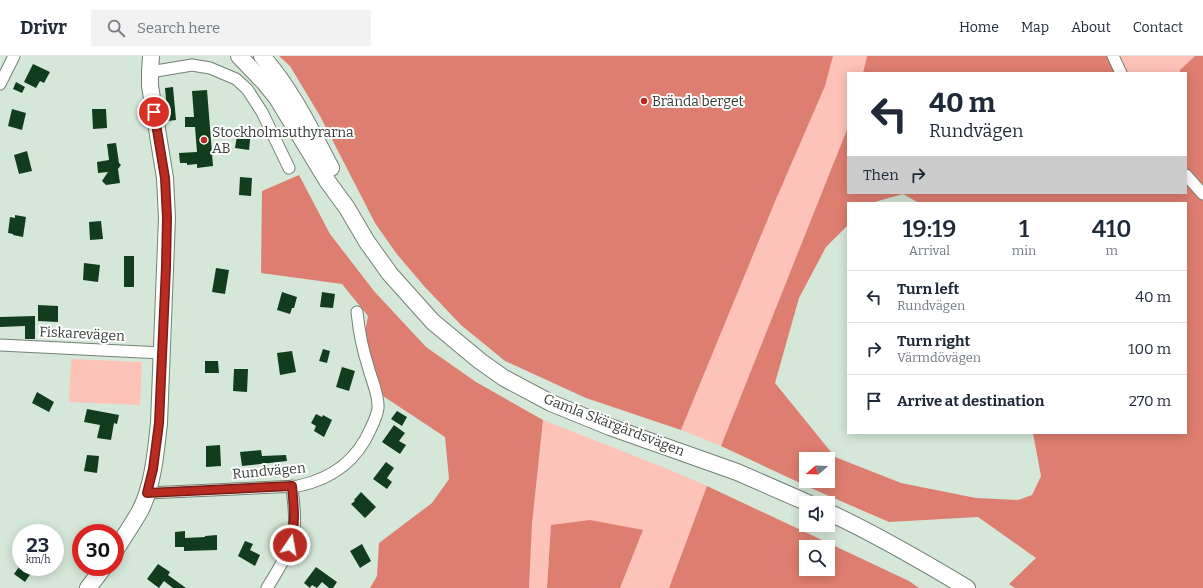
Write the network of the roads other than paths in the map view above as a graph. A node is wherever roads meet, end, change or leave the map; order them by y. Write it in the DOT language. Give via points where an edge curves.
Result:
graph roads {
  1 [pos="14,56"];
  2 [pos="151,56"];
  3 [pos="239,56"];
  4 [pos="262,56"];
  5 [pos="1113,56"];
  6 [pos="150,72"];
  7 [pos="1121,72"];
  8 [pos="0,84"];
  9 [pos="289,168"];
  10 [pos="1187,176"];
  11 [pos="1203,194"];
  12 [pos="347,208"];
  13 [pos="357,312"];
  14 [pos="0,345"];
  15 [pos="162,353"];
  16 [pos="292,486"];
  17 [pos="147,493"];
  18 [pos="799,499"];
  19 [pos="835,515"];
  20 [pos="124,536"];
  21 [pos="97,576"];
  22 [pos="88,588"];
  23 [pos="267,588"];
  24 [pos="967,588"];
  1 -- 8 [label="street"];
  2 -- 6 [label="main road"];
  3 -- 12 [label="main road, Gamla Skärgårdsvägen" via="277,98 328,182"];
  4 -- 12 [label="main road, Gamla Skärgårdsvägen" via="290,92 311,129 336,178"];
  5 -- 7 [label="street"];
  6 -- 9 [label="street" via="192,65 210,68 236,79 247,89 262,112"];
  6 -- 15 [label="main road" via="152,101 165,178 167,218"];
  10 -- 11 [label="street"];
  12 -- 18 [label="main road, Gamla Skärgårdsvägen" via="367,242 415,303 453,340 504,378 578,414 737,472"];
  13 -- 16 [label="street, Rundvägen" via="362,347 377,398 375,419 368,435 351,458 336,472 320,480"];
  14 -- 15 [label="street, Fiskarevägen"];
  15 -- 17 [label="main road" via="156,449"];
  16 -- 17 [label="street, Rundvägen"];
  16 -- 23 [label="street" via="294,530 290,545"];
  17 -- 20 [label="main road"];
  19 -- 24 [label="main road" via="912,555"];
  21 -- 22 [label="main road"];
}
